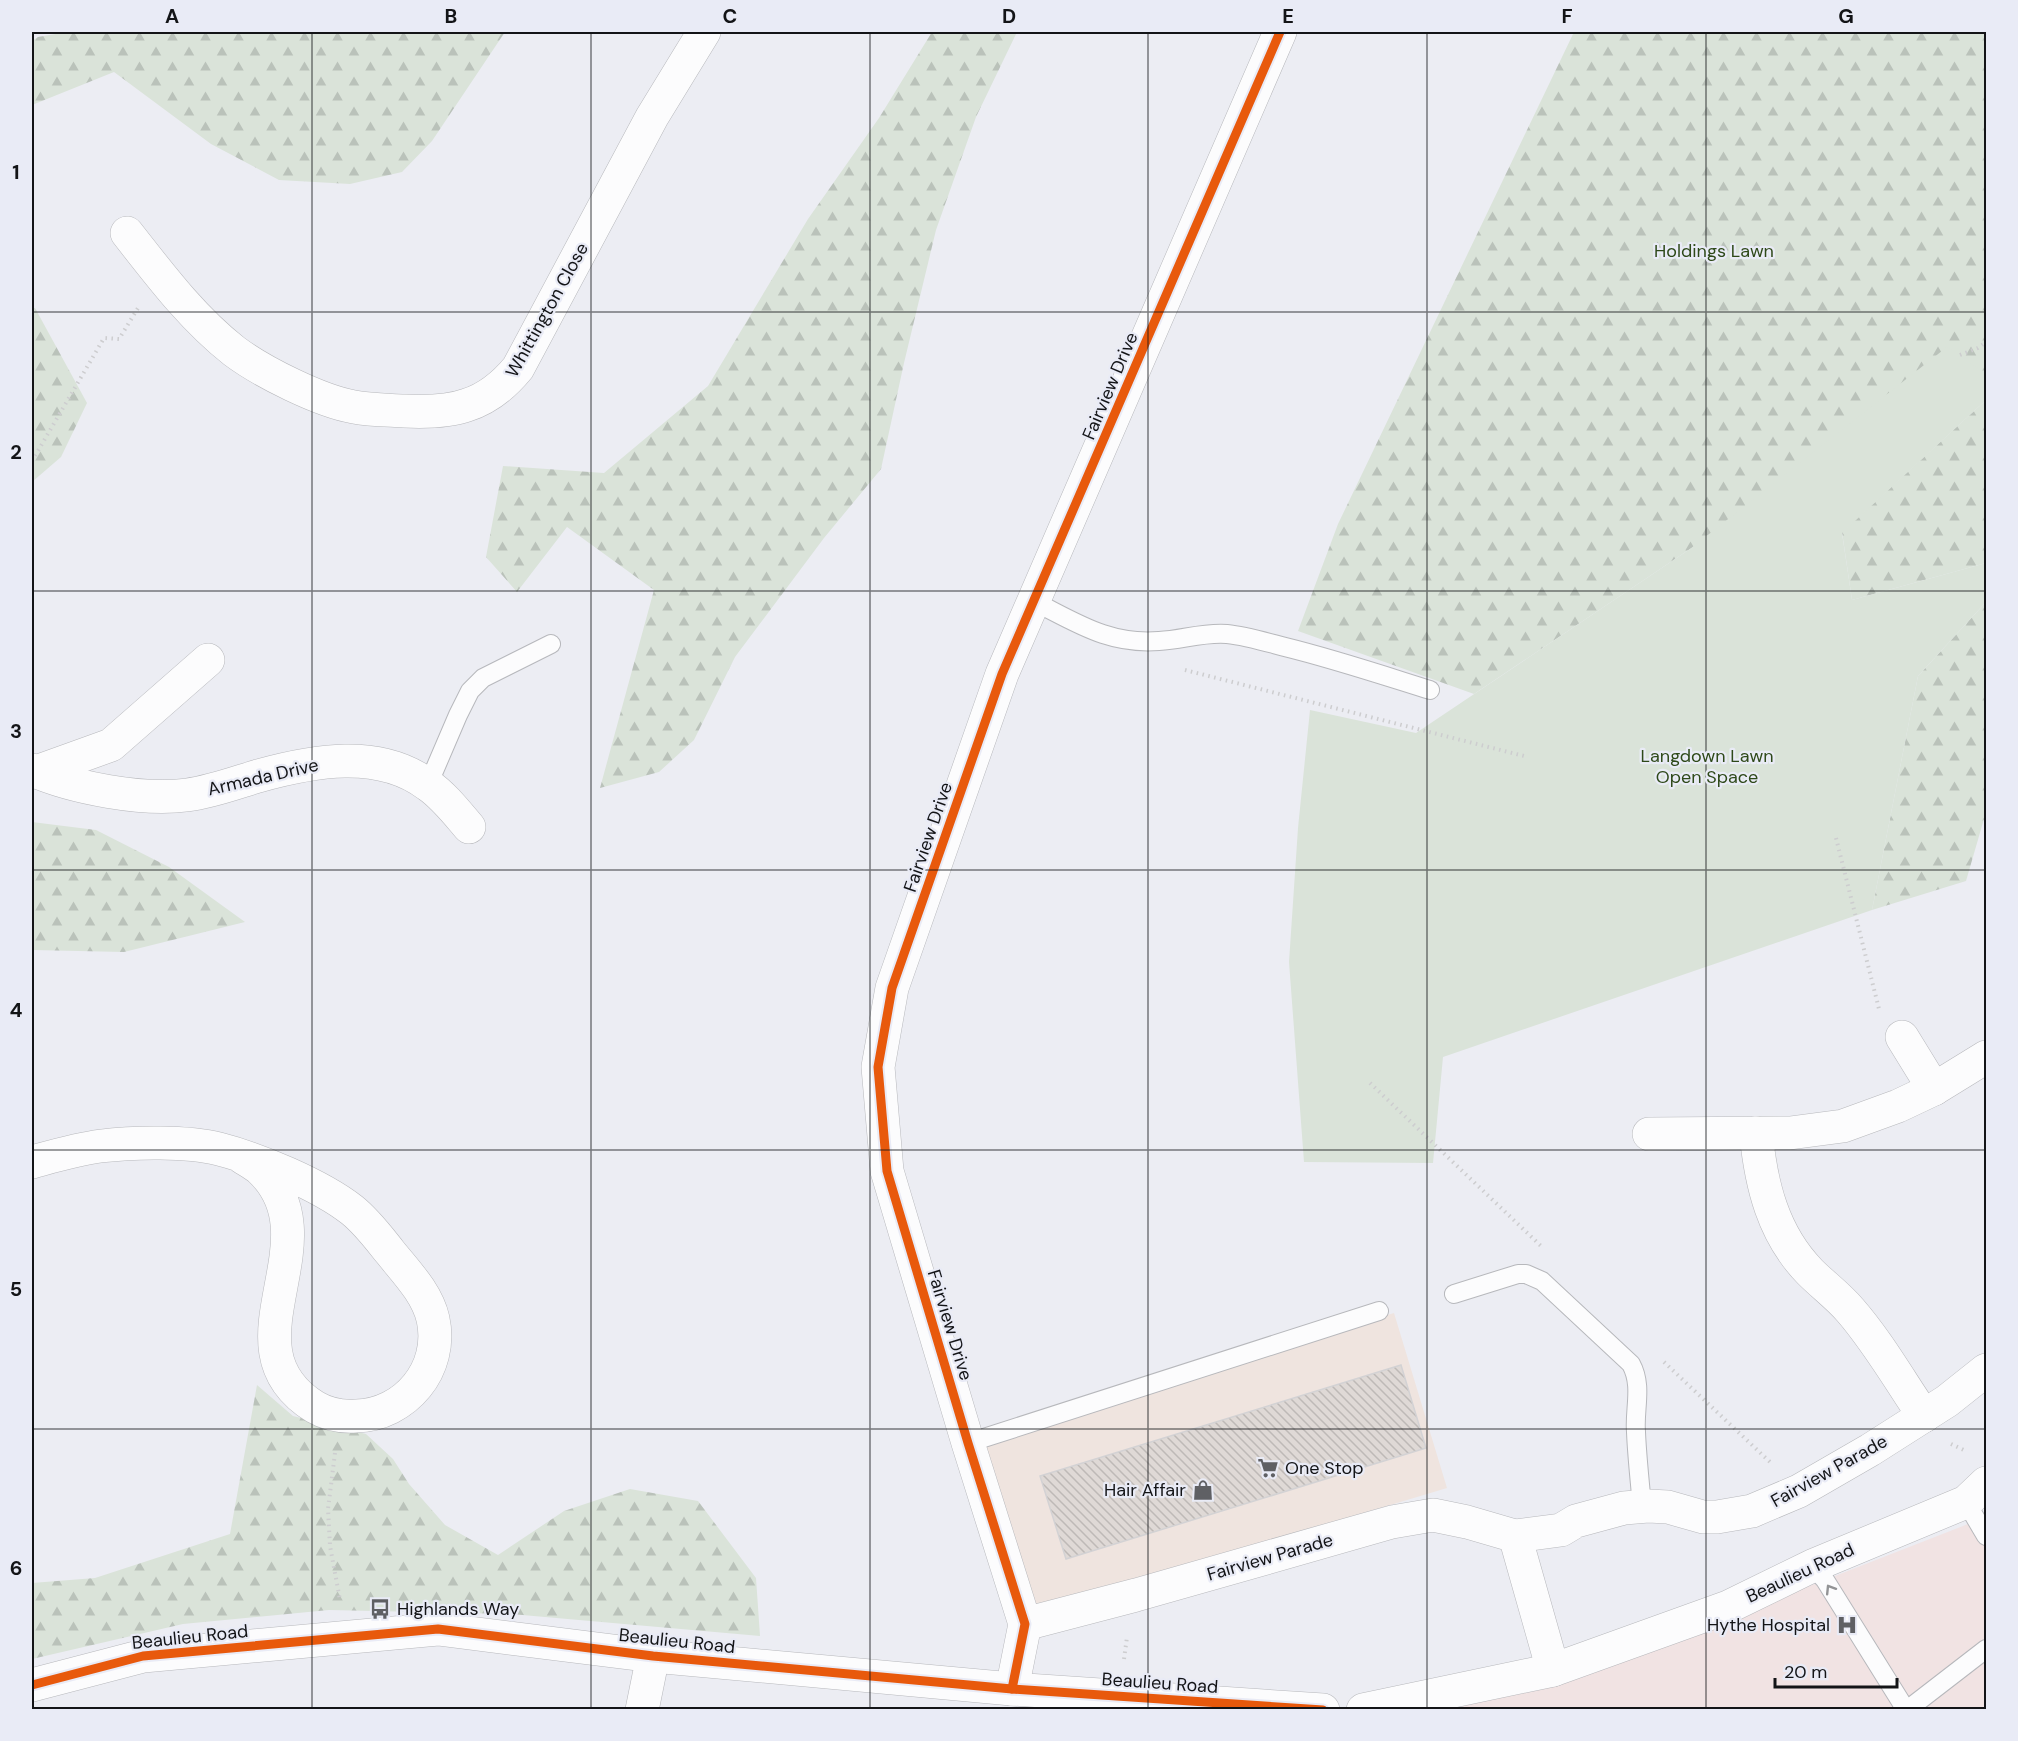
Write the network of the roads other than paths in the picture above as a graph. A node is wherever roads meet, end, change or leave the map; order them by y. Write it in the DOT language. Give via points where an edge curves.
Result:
graph roads {
  1 [pos="704,32"];
  2 [pos="1280,32"];
  3 [pos="127,233"];
  4 [pos="1035,602"];
  5 [pos="551,644"];
  6 [pos="208,660"];
  7 [pos="1430,690"];
  8 [pos="34,771"];
  9 [pos="428,785"];
  10 [pos="469,827"];
  11 [pos="1902,1036"];
  12 [pos="1986,1057"];
  13 [pos="1934,1089"];
  14 [pos="1756,1133"];
  15 [pos="1649,1134"];
  16 [pos="242,1157"];
  17 [pos="32,1162"];
  18 [pos="1454,1294"];
  19 [pos="1379,1311"];
  20 [pos="1986,1370"];
  21 [pos="1924,1416"];
  22 [pos="968,1443"];
  23 [pos="1976,1492"];
  24 [pos="1642,1507"];
  25 [pos="1515,1536"];
  26 [pos="1986,1536"];
  27 [pos="1812,1566"];
  28 [pos="1025,1624"];
  29 [pos="1986,1649"];
  30 [pos="653,1656"];
  31 [pos="1553,1670"];
  32 [pos="32,1685"];
  33 [pos="1012,1689"];
  34 [pos="1370,1709"];
  35 [pos="642,1710"];
  36 [pos="1323,1710"];
  37 [pos="1907,1710"];
  1 -- 3 [label="street, Whittington Close" via="652,117 518,368 505,384 468,405 437,411 352,407 264,370 235,352 189,310"];
  2 -- 4 [label="street, Fairview Drive"];
  4 -- 7 [label="lane" via="1111,638 1149,642 1226,634 1342,662"];
  4 -- 22 [label="street, Fairview Drive" via="1002,674 892,988 878,1067 887,1171"];
  5 -- 9 [label="lane" via="483,678 470,691"];
  6 -- 8 [label="street, Armada Drive" via="111,745"];
  8 -- 9 [label="street, Armada Drive" via="98,788 155,796 187,795 292,767 355,761 406,771"];
  9 -- 10 [label="street, Armada Drive"];
  11 -- 13 [label="street"];
  12 -- 13 [label="street"];
  13 -- 14 [label="street" via="1843,1126"];
  14 -- 15 [label="street"];
  14 -- 21 [label="street" via="1767,1199 1785,1238 1811,1272 1861,1323"];
  16 -- 16 [label="street" via="260,1168 271,1181 287,1214 287,1254 274,1329 282,1372 294,1391 316,1408 342,1417 370,1416 390,1409 408,1397 428,1368 434,1345 433,1320 427,1302 379,1238 353,1211 314,1187"];
  16 -- 17 [label="street" via="188,1145 130,1144 101,1146"];
  18 -- 24 [label="lane" via="1518,1274 1533,1276 1631,1364 1638,1389 1635,1431"];
  19 -- 22 [label="lane"];
  20 -- 21 [label="street, Fairview Parade"];
  21 -- 24 [label="street, Fairview Parade" via="1817,1481 1752,1511 1703,1517 1668,1507"];
  22 -- 28 [label="street, Fairview Drive"];
  23 -- 26 [label="lane"];
  23 -- 27 [label="street, Beaulieu Road"];
  24 -- 25 [label="street, Fairview Parade" via="1602,1513 1561,1530"];
  25 -- 28 [label="street, Fairview Parade" via="1433,1515 1392,1522"];
  25 -- 31 [label="street"];
  27 -- 31 [label="street, Beaulieu Road" via="1728,1607"];
  37 -- 27 [label="lane, one-way" via="1825,1580"];
  28 -- 33 [label="street, Fairview Drive"];
  29 -- 37 [label="lane"];
  30 -- 32 [label="street, Beaulieu Road" via="438,1629 143,1656"];
  30 -- 33 [label="street, Beaulieu Road"];
  30 -- 35 [label="street"];
  31 -- 34 [label="street, Beaulieu Road"];
  33 -- 36 [label="street, Beaulieu Road"];
}
